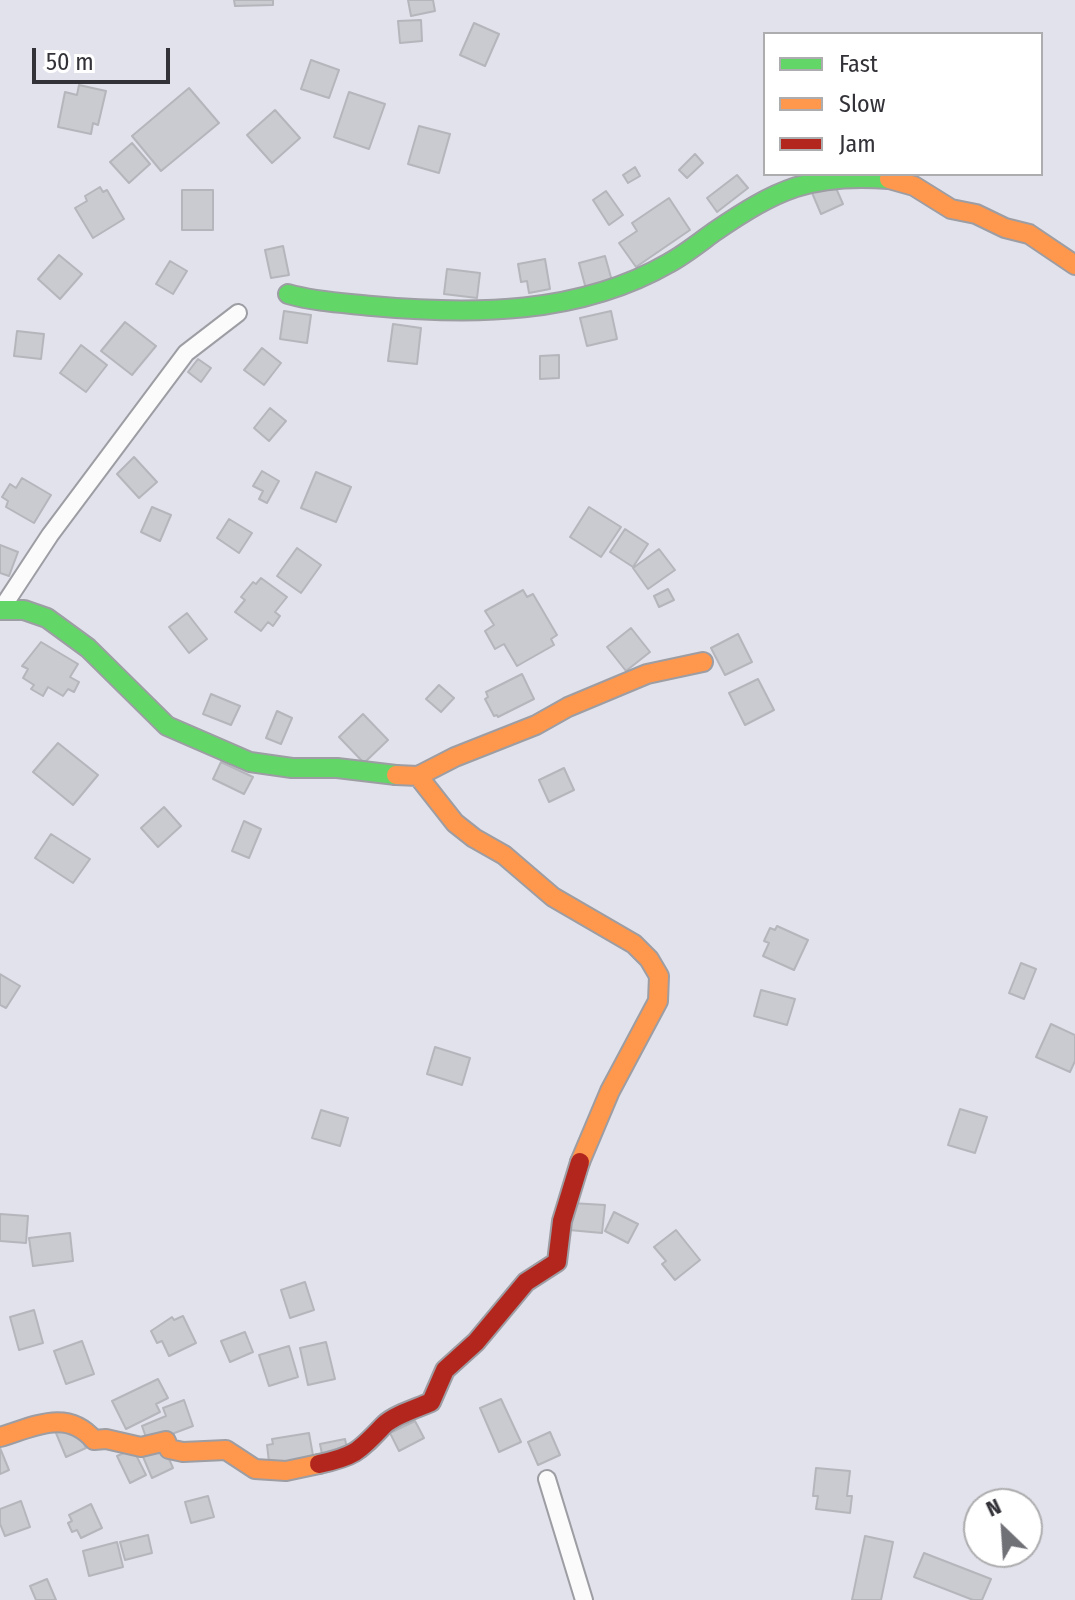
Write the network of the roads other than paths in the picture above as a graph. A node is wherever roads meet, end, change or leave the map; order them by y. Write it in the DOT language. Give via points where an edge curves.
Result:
graph roads {
  1 [pos="1075,265"];
  2 [pos="288,294"];
  3 [pos="238,313"];
  4 [pos="0,610"];
  5 [pos="703,662"];
  6 [pos="418,776"];
  7 [pos="0,1437"];
  8 [pos="547,1479"];
  9 [pos="584,1600"];
  1 -- 2 [label="street" via="1029,234 951,209 914,186 851,176 788,188 668,264 595,295 530,308 465,310 309,300"];
  3 -- 4 [label="street" via="186,353"];
  4 -- 6 [label="street" via="24,610 47,618 88,648 167,726 250,762"];
  5 -- 6 [label="street" via="633,679"];
  6 -- 7 [label="street" via="455,823 553,897 634,944 659,976 658,1001 610,1091 575,1173 557,1262 526,1282 445,1370 431,1402 385,1424 349,1457 286,1471 255,1469 226,1450 183,1452 169,1449 166,1441 141,1447 94,1440 78,1425 57,1420"];
  8 -- 9 [label="street"];
}
